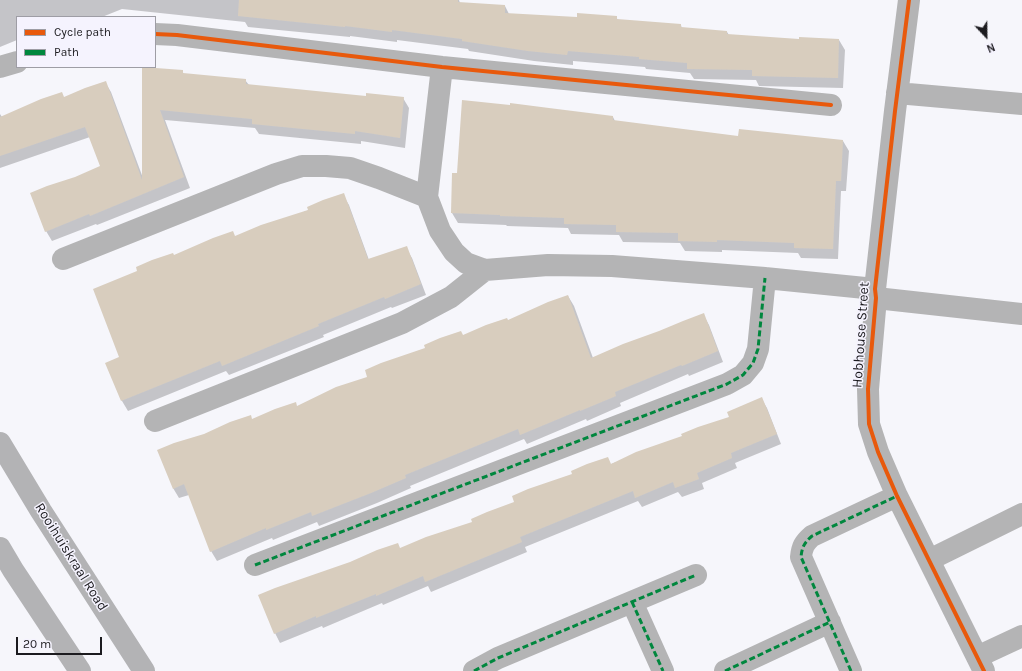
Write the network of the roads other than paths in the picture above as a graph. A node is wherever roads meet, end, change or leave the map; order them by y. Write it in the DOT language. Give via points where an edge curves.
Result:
graph roads {
  1 [pos="909,0"];
  2 [pos="156,34"];
  3 [pos="16,62"];
  4 [pos="0,67"];
  5 [pos="442,67"];
  6 [pos="897,93"];
  7 [pos="1022,104"];
  8 [pos="831,105"];
  9 [pos="427,197"];
  10 [pos="63,259"];
  11 [pos="485,270"];
  12 [pos="765,278"];
  13 [pos="876,293"];
  14 [pos="1022,314"];
  15 [pos="155,421"];
  16 [pos="0,443"];
  17 [pos="897,496"];
  18 [pos="1022,514"];
  19 [pos="0,548"];
  20 [pos="929,560"];
  21 [pos="255,566"];
  22 [pos="696,575"];
  23 [pos="632,602"];
  24 [pos="830,622"];
  25 [pos="1022,636"];
  26 [pos="981,664"];
  27 [pos="80,671"];
  28 [pos="144,671"];
  29 [pos="474,671"];
  30 [pos="662,671"];
  31 [pos="725,671"];
  32 [pos="851,671"];
  1 -- 6 [label="street, Hobhouse Street"];
  2 -- 5 [label="street"];
  3 -- 4 [label="street"];
  5 -- 8 [label="street"];
  5 -- 9 [label="street"];
  6 -- 7 [label="street"];
  6 -- 13 [label="street, Hobhouse Street"];
  9 -- 10 [label="street" via="350,168 302,166"];
  9 -- 11 [label="street" via="440,230 454,252 466,263"];
  11 -- 12 [label="street" via="548,265 612,266"];
  11 -- 15 [label="street" via="451,297 402,323"];
  12 -- 13 [label="street"];
  12 -- 21 [label="street" via="758,349 753,364 743,375 727,384"];
  13 -- 14 [label="street, Hobhouse Street"];
  13 -- 17 [label="street, Hobhouse Street" via="868,389 869,424"];
  16 -- 28 [label="main road, Rooihuiskraal Road"];
  17 -- 20 [label="street, Hobhouse Street"];
  17 -- 24 [label="street" via="812,536 805,543 801,558"];
  18 -- 20 [label="street"];
  19 -- 27 [label="main road"];
  20 -- 26 [label="street, Hobhouse Street"];
  22 -- 23 [label="street"];
  23 -- 29 [label="street" via="498,658"];
  23 -- 30 [label="street"];
  24 -- 31 [label="street"];
  24 -- 32 [label="street"];
  25 -- 26 [label="street, Hobhouse Street"];
}
